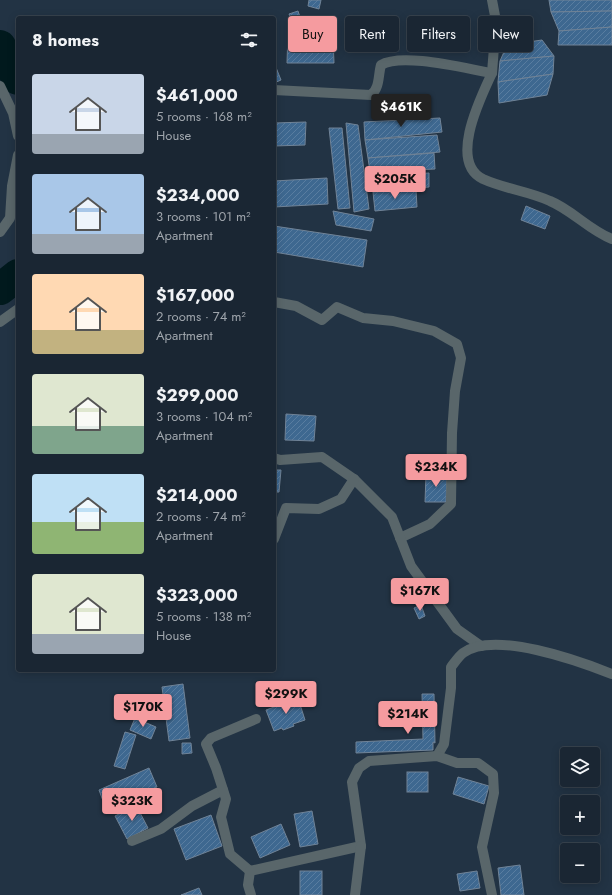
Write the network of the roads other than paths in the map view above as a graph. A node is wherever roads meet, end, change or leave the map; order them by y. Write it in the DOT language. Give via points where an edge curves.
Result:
graph roads {
  1 [pos="492,0"];
  2 [pos="492,73"];
  3 [pos="0,86"];
  4 [pos="276,90"];
  5 [pos="16,126"];
  6 [pos="16,165"];
  7 [pos="14,219"];
  8 [pos="0,232"];
  9 [pos="612,239"];
  10 [pos="276,302"];
  11 [pos="16,310"];
  12 [pos="0,322"];
  13 [pos="276,459"];
  14 [pos="354,480"];
  15 [pos="276,534"];
  16 [pos="400,538"];
  17 [pos="481,646"];
  18 [pos="612,674"];
  19 [pos="256,720"];
  20 [pos="436,756"];
  21 [pos="223,790"];
  22 [pos="132,841"];
  23 [pos="361,846"];
  24 [pos="250,871"];
  25 [pos="251,895"];
  26 [pos="355,895"];
  27 [pos="492,895"];
  1 -- 2 [label="street" via="496,21"];
  2 -- 4 [label="street" via="428,62 387,62 381,65 375,92 371,95"];
  2 -- 9 [label="street" via="468,135 470,164 476,174 501,187 537,195 553,202 592,229"];
  3 -- 5 [label="street" via="13,112"];
  6 -- 7 [label="street" via="12,186"];
  7 -- 8 [label="street"];
  10 -- 16 [label="street" via="296,306 322,320 337,307 363,318 392,321 434,332 457,344 461,358 455,391 452,433 451,504 430,524"];
  11 -- 12 [label="street"];
  13 -- 14 [label="street" via="322,457"];
  14 -- 15 [label="street" via="341,498 319,509 286,508"];
  14 -- 16 [label="street" via="392,517"];
  16 -- 17 [label="street" via="411,566 457,629"];
  17 -- 18 [label="street" via="513,645 581,662"];
  17 -- 20 [label="street" via="464,653 451,667 444,744"];
  19 -- 21 [label="street" via="211,738 206,744"];
  20 -- 23 [label="street" via="369,761 359,768 352,782"];
  20 -- 27 [label="street" via="457,763 478,763 493,774 494,793 482,847"];
  21 -- 22 [label="street" via="192,806 161,829"];
  21 -- 24 [label="street" via="226,799 221,817 230,854"];
  23 -- 24 [label="street"];
  23 -- 26 [label="street"];
  24 -- 25 [label="street" via="248,885"];
}
